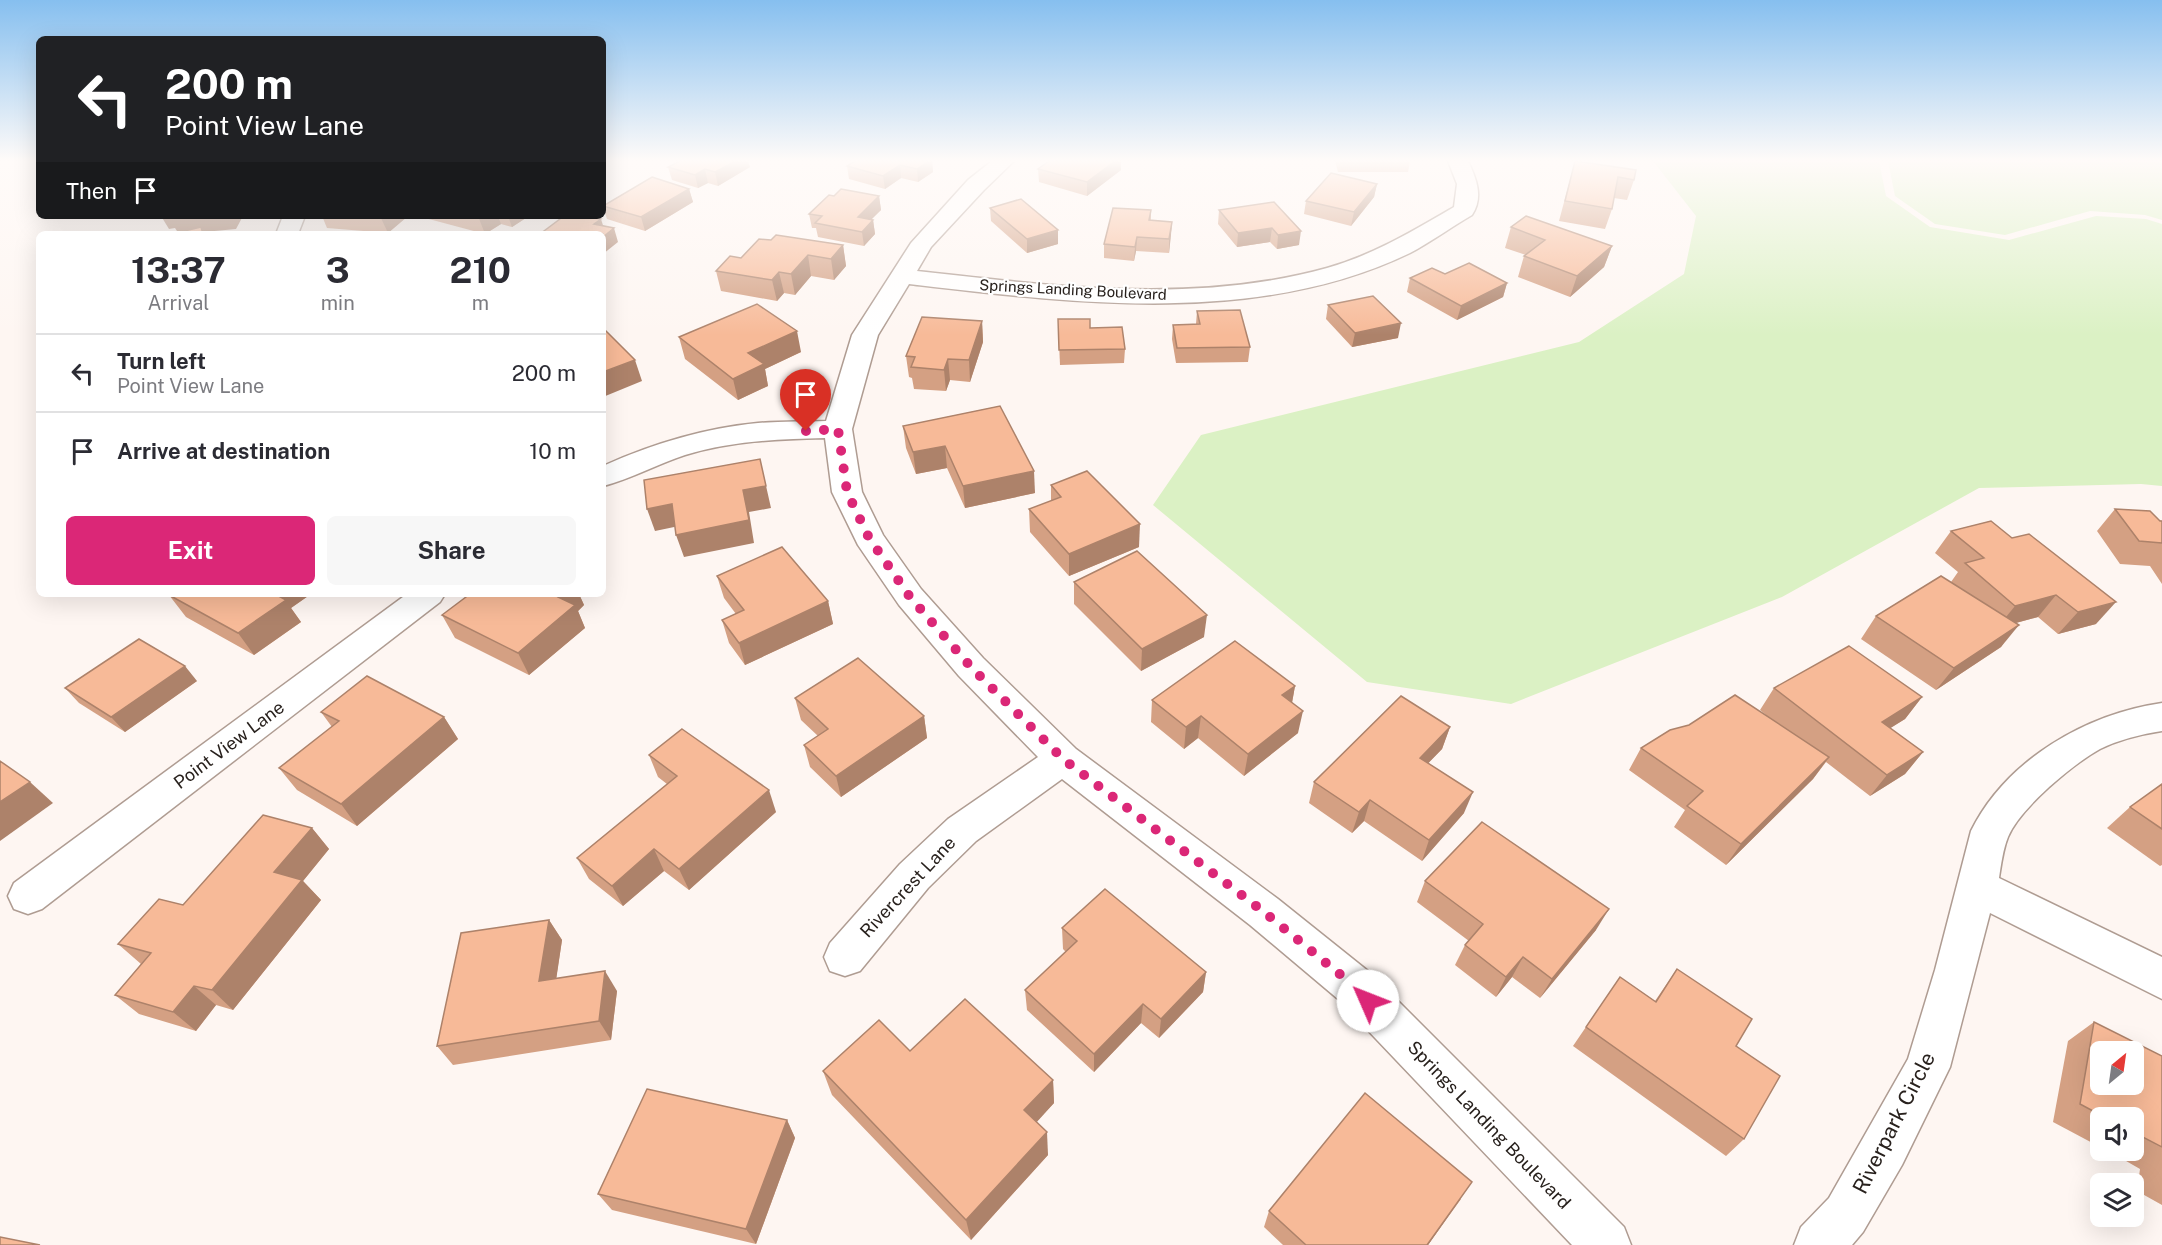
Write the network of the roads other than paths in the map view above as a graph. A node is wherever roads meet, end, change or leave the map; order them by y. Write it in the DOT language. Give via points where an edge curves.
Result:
graph roads {
  1 [pos="944,219"];
  2 [pos="1452,219"];
  3 [pos="902,276"];
  4 [pos="838,429"];
  5 [pos="606,476"];
  6 [pos="425,597"];
  7 [pos="2162,717"];
  8 [pos="1063,759"];
  9 [pos="1976,886"];
  10 [pos="28,896"];
  11 [pos="845,957"];
  12 [pos="2162,980"];
  13 [pos="1606,1245"];
  14 [pos="1819,1245"];
  1 -- 3 [label="street, Springs Landing Boulevard" via="922,243"];
  2 -- 3 [label="street, Springs Landing Boulevard" via="1435,232 1356,266 1287,285 1217,295 1148,297 991,287"];
  3 -- 4 [label="street, Springs Landing Boulevard" via="865,335"];
  4 -- 5 [label="street" via="747,432 647,456"];
  4 -- 8 [label="street, Springs Landing Boulevard" via="847,492 869,538 910,597 971,667"];
  6 -- 10 [label="street, Point View Lane"];
  7 -- 9 [label="street, Riverpark Circle" via="2088,738 2049,765 2016,796 1990,831"];
  8 -- 11 [label="street, Rivercrest Lane" via="962,830 914,876"];
  8 -- 13 [label="street, Springs Landing Boulevard" via="1212,870 1353,985"];
  9 -- 12 [label="street"];
  9 -- 14 [label="street, Riverpark Circle" via="1928,1067 1846,1215"];
}
